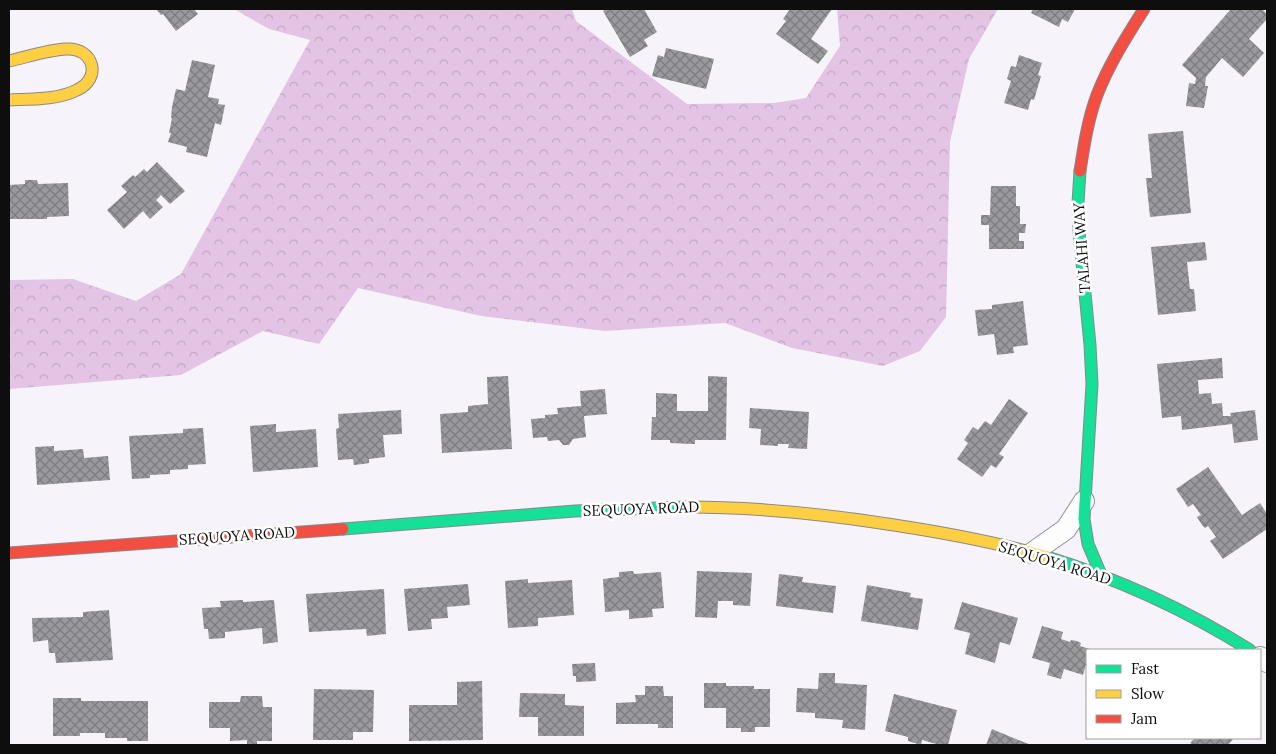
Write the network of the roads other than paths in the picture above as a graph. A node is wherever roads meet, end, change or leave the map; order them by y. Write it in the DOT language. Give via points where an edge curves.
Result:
graph roads {
  1 [pos="1144,9"];
  2 [pos="9,61"];
  3 [pos="9,100"];
  4 [pos="1084,500"];
  5 [pos="9,553"];
  6 [pos="1032,553"];
  7 [pos="1102,577"];
  8 [pos="1248,649"];
  1 -- 4 [label="street, TALAHI WAY" via="1097,96 1079,179 1079,241 1092,375"];
  2 -- 3 [label="street" via="74,48 89,56 92,70 86,85 68,94"];
  4 -- 6 [label="street, TALAHI WAY" via="1066,529"];
  4 -- 7 [label="street, TALAHI WAY" via="1087,537"];
  5 -- 6 [label="street, SEQUOYA ROAD" via="557,512 708,507 848,517 938,532"];
  6 -- 7 [label="street, SEQUOYA ROAD"];
  7 -- 8 [label="street, SEQUOYA ROAD" via="1154,597"];
}
